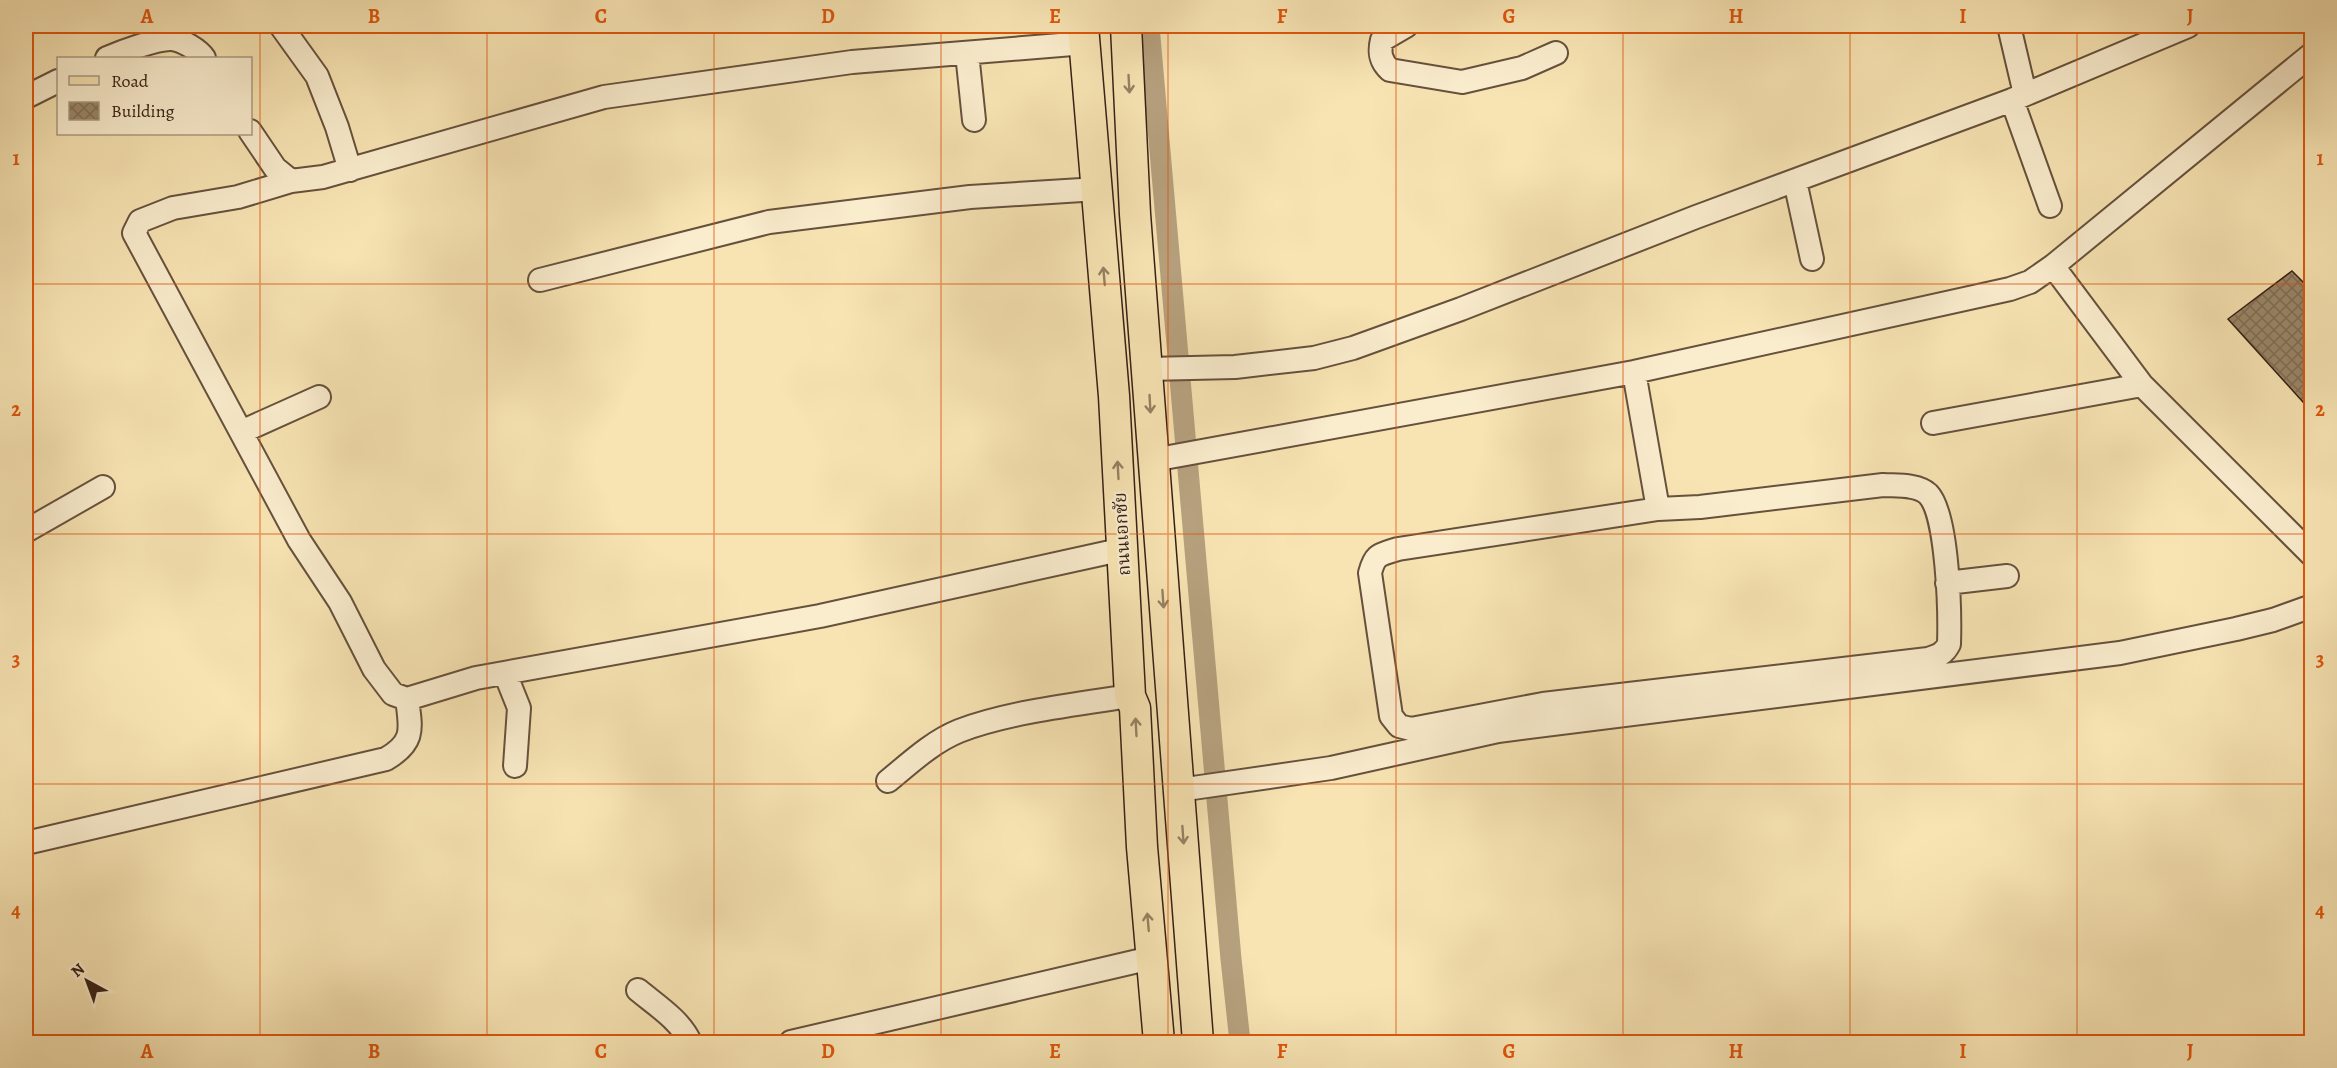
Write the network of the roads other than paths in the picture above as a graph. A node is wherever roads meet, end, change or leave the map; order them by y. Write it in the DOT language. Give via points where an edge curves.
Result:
graph roads {
  1 [pos="281,26"];
  2 [pos="1126,26"];
  3 [pos="1406,26"];
  4 [pos="2009,26"];
  5 [pos="2188,26"];
  6 [pos="183,33"];
  7 [pos="1084,34"];
  8 [pos="1556,52"];
  9 [pos="967,53"];
  10 [pos="2312,54"];
  11 [pos="109,57"];
  12 [pos="203,57"];
  13 [pos="57,82"];
  14 [pos="26,97"];
  15 [pos="2018,97"];
  16 [pos="974,120"];
  17 [pos="252,134"];
  18 [pos="350,170"];
  19 [pos="291,181"];
  20 [pos="1795,181"];
  21 [pos="1098,189"];
  22 [pos="2050,206"];
  23 [pos="1812,259"];
  24 [pos="2053,266"];
  25 [pos="540,280"];
  26 [pos="1148,369"];
  27 [pos="1634,372"];
  28 [pos="2142,385"];
  29 [pos="319,397"];
  30 [pos="1933,423"];
  31 [pos="241,432"];
  32 [pos="1165,457"];
  33 [pos="103,487"];
  34 [pos="1658,509"];
  35 [pos="26,531"];
  36 [pos="1124,549"];
  37 [pos="2312,555"];
  38 [pos="2007,576"];
  39 [pos="1947,583"];
  40 [pos="2312,606"];
  41 [pos="505,673"];
  42 [pos="1130,696"];
  43 [pos="407,699"];
  44 [pos="514,766"];
  45 [pos="888,781"];
  46 [pos="1189,789"];
  47 [pos="26,843"];
  48 [pos="1151,958"];
  49 [pos="638,990"];
  50 [pos="690,1042"];
  51 [pos="791,1042"];
  52 [pos="1159,1042"];
  53 [pos="1198,1042"];
  1 -- 18 [label="street" via="317,76"];
  2 -- 26 [label="main road, ถนนเอกชัย, one-way" via="1135,214"];
  3 -- 8 [label="street" via="1382,40 1383,63 1390,70 1462,82 1522,68"];
  4 -- 15 [label="street"];
  5 -- 15 [label="street"];
  6 -- 11 [label="street"];
  6 -- 12 [label="street"];
  7 -- 9 [label="street"];
  7 -- 21 [label="main road, ถนนเอกชัย"];
  9 -- 16 [label="street"];
  9 -- 18 [label="street" via="852,62 604,97"];
  10 -- 24 [label="street"];
  13 -- 14 [label="street"];
  15 -- 20 [label="street"];
  15 -- 22 [label="street"];
  17 -- 19 [label="street" via="274,168"];
  18 -- 19 [label="street"];
  19 -- 31 [label="street" via="238,197 173,208 140,221 134,233"];
  20 -- 23 [label="street"];
  20 -- 26 [label="street" via="1353,348 1314,358 1235,367"];
  21 -- 25 [label="street" via="970,196 769,222"];
  36 -- 21 [label="main road, ถนนเอกชัย, one-way"];
  24 -- 27 [label="street" via="2030,282 2010,289"];
  24 -- 28 [label="street"];
  26 -- 32 [label="main road, ถนนเอกชัย, one-way"];
  27 -- 32 [label="street"];
  27 -- 34 [label="street"];
  28 -- 30 [label="street"];
  28 -- 37 [label="street"];
  29 -- 31 [label="street"];
  31 -- 43 [label="street" via="299,540 340,602 374,669 393,694"];
  32 -- 46 [label="main road, ถนนเอกชัย, one-way"];
  33 -- 35 [label="street"];
  34 -- 39 [label="street" via="1907,486 1923,491 1935,504"];
  34 -- 39 [label="street" via="1379,555 1373,560 1370,573 1390,716 1399,726 1411,729 1543,704 1938,657 1949,644"];
  36 -- 41 [label="street" via="820,616"];
  36 -- 42 [label="main road, ถนนเอกชัย"];
  38 -- 39 [label="street"];
  40 -- 46 [label="street" via="2273,620 2120,653 1498,731 1331,768"];
  41 -- 43 [label="street"];
  41 -- 44 [label="street" via="519,708"];
  42 -- 45 [label="street" via="995,720 958,731 928,747"];
  48 -- 42 [label="main road, ถนนเอกชัย, one-way" via="1135,708"];
  43 -- 47 [label="street" via="411,732 401,750 386,759"];
  46 -- 53 [label="main road, ถนนเอกชัย, one-way"];
  48 -- 51 [label="street"];
  48 -- 52 [label="main road, ถนนเอกชัย"];
  49 -- 50 [label="street" via="667,1014"];
}
